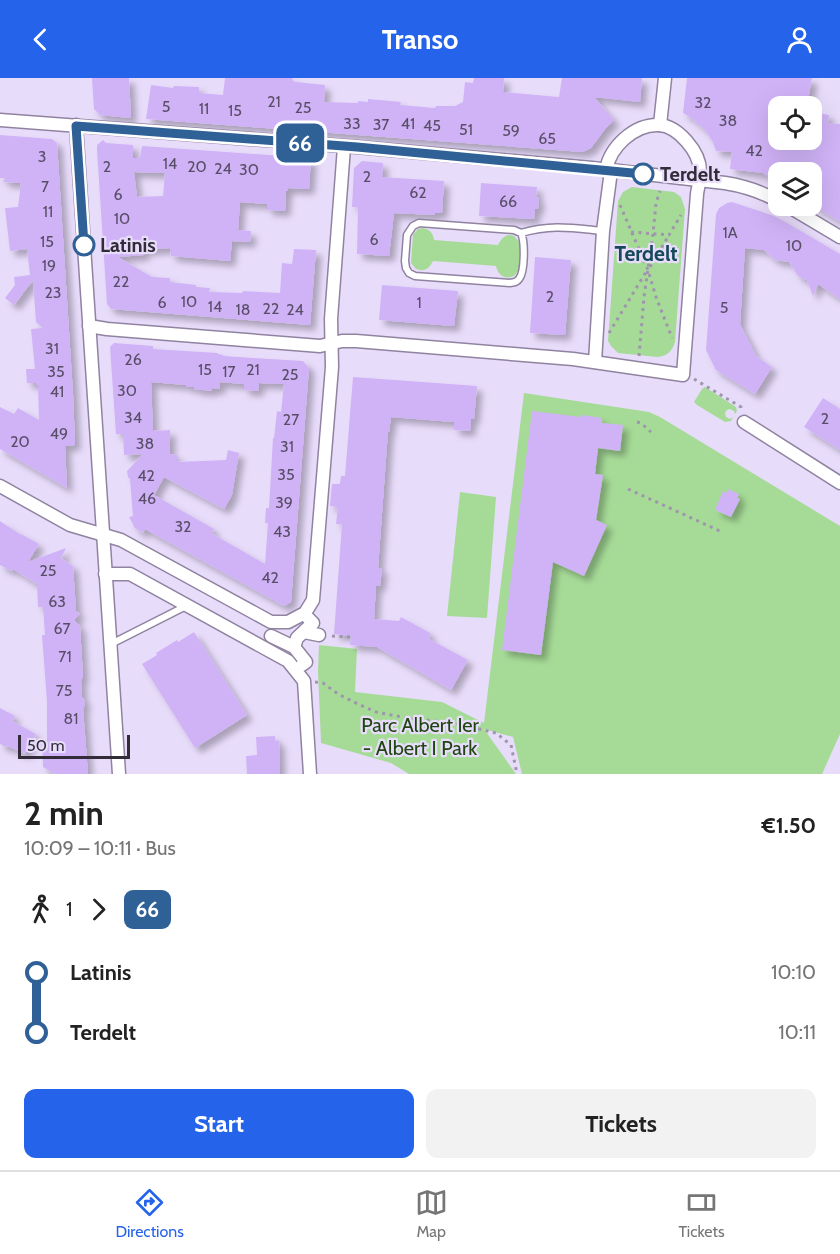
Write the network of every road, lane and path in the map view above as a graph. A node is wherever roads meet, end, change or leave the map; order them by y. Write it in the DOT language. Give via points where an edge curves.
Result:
graph roads {
  1 [pos="665,78"];
  2 [pos="0,120"];
  3 [pos="660,125"];
  4 [pos="76,126"];
  5 [pos="344,147"];
  6 [pos="608,170"];
  7 [pos="699,180"];
  8 [pos="660,191"];
  9 [pos="768,197"];
  10 [pos="618,201"];
  11 [pos="685,209"];
  12 [pos="805,216"];
  13 [pos="603,231"];
  14 [pos="631,232"];
  15 [pos="521,233"];
  16 [pos="653,234"];
  17 [pos="669,235"];
  18 [pos="840,237"];
  19 [pos="648,270"];
  20 [pos="89,326"];
  21 [pos="608,334"];
  22 [pos="675,342"];
  23 [pos="332,343"];
  24 [pos="639,356"];
  25 [pos="595,362"];
  26 [pos="683,375"];
  27 [pos="637,422"];
  28 [pos="744,422"];
  29 [pos="651,432"];
  30 [pos="840,483"];
  31 [pos="0,486"];
  32 [pos="628,489"];
  33 [pos="722,532"];
  34 [pos="102,535"];
  35 [pos="105,574"];
  36 [pos="186,606"];
  37 [pos="308,618"];
  38 [pos="271,622"];
  39 [pos="304,632"];
  40 [pos="319,635"];
  41 [pos="272,636"];
  42 [pos="340,636"];
  43 [pos="351,637"];
  44 [pos="110,644"];
  45 [pos="261,646"];
  46 [pos="294,647"];
  47 [pos="302,665"];
  48 [pos="304,681"];
  49 [pos="119,774"];
  50 [pos="310,774"];
  51 [pos="517,774"];
  1 -- 3 [label="street"];
  2 -- 4 [label="street"];
  3 -- 6 [label="street" via="622,140 612,153"];
  3 -- 7 [label="street" via="688,142 697,158"];
  4 -- 5 [label="street"];
  4 -- 20 [label="street"];
  5 -- 6 [label="street"];
  5 -- 23 [label="street"];
  6 -- 7 [label="street"];
  6 -- 13 [label="street"];
  7 -- 9 [label="street" via="741,186"];
  7 -- 26 [label="street"];
  8 -- 16 [label="path"];
  10 -- 14 [label="path"];
  11 -- 17 [label="path"];
  12 -- 18 [label="street"];
  13 -- 15 [label="lane" via="559,227"];
  13 -- 25 [label="street"];
  14 -- 16 [label="path"];
  14 -- 19 [label="path"];
  15 -- 15 [label="lane" via="419,223 407,234 406,268 415,276 516,282 522,270"];
  16 -- 17 [label="path"];
  16 -- 19 [label="path"];
  17 -- 19 [label="path"];
  19 -- 21 [label="path"];
  19 -- 22 [label="path"];
  19 -- 24 [label="path"];
  20 -- 23 [label="street" via="320,346"];
  20 -- 34 [label="street"];
  23 -- 25 [label="street" via="356,341"];
  23 -- 38 [label="street" via="313,600 305,613 288,622"];
  25 -- 26 [label="street"];
  26 -- 28 [label="path" via="741,407"];
  27 -- 29 [label="path"];
  28 -- 30 [label="street"];
  31 -- 34 [label="street" via="70,525"];
  32 -- 33 [label="path"];
  34 -- 35 [label="street"];
  34 -- 38 [label="street" via="120,540"];
  35 -- 36 [label="street" via="130,574"];
  35 -- 44 [label="street"];
  36 -- 44 [label="lane"];
  36 -- 45 [label="street"];
  37 -- 39 [label="street" via="313,623"];
  38 -- 45 [label="street"];
  39 -- 40 [label="street"];
  39 -- 46 [label="street"];
  41 -- 46 [label="street"];
  42 -- 43 [label="path"];
  44 -- 49 [label="street"];
  45 -- 48 [label="street" via="288,662"];
  46 -- 47 [label="street" via="306,662"];
  48 -- 50 [label="street"];
  48 -- 51 [label="path" via="323,683 376,712 496,733 511,745"];
}
